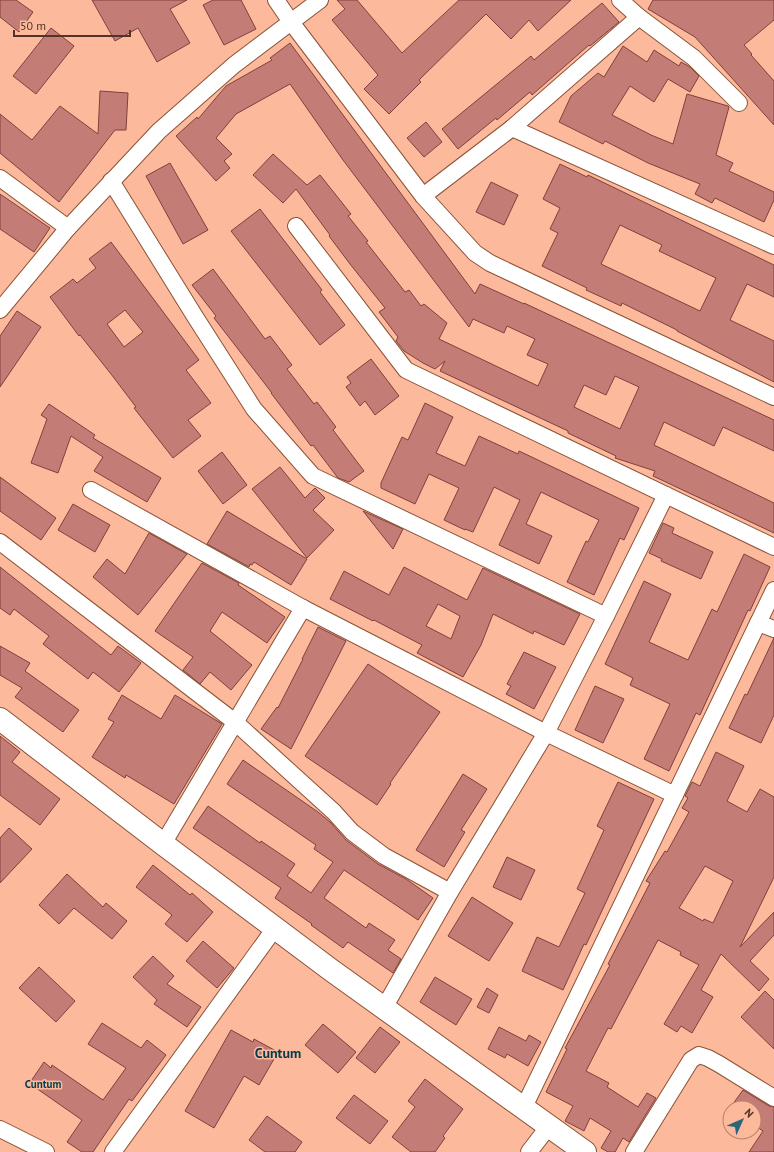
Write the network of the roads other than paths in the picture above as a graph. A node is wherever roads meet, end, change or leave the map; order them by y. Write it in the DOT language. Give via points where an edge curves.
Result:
graph roads {
  1 [pos="276,0"];
  2 [pos="320,0"];
  3 [pos="620,0"];
  4 [pos="639,17"];
  5 [pos="291,22"];
  6 [pos="739,104"];
  7 [pos="512,128"];
  8 [pos="0,178"];
  9 [pos="111,181"];
  10 [pos="423,196"];
  11 [pos="296,226"];
  12 [pos="68,228"];
  13 [pos="774,246"];
  14 [pos="0,310"];
  15 [pos="774,398"];
  16 [pos="91,490"];
  17 [pos="666,495"];
  18 [pos="0,542"];
  19 [pos="774,547"];
  20 [pos="774,590"];
  21 [pos="303,608"];
  22 [pos="606,616"];
  23 [pos="758,623"];
  24 [pos="774,629"];
  25 [pos="0,719"];
  26 [pos="235,722"];
  27 [pos="546,733"];
  28 [pos="675,795"];
  29 [pos="163,844"];
  30 [pos="450,892"];
  31 [pos="275,928"];
  32 [pos="384,1008"];
  33 [pos="774,1098"];
  34 [pos="524,1107"];
  35 [pos="549,1126"];
  36 [pos="0,1129"];
  37 [pos="46,1152"];
  38 [pos="113,1152"];
  39 [pos="529,1152"];
  40 [pos="586,1152"];
  41 [pos="634,1152"];
  1 -- 5 [label="street"];
  2 -- 5 [label="street"];
  3 -- 4 [label="street"];
  4 -- 6 [label="street" via="694,58"];
  4 -- 7 [label="street"];
  5 -- 9 [label="street" via="234,65 158,131"];
  5 -- 10 [label="street"];
  7 -- 10 [label="street"];
  7 -- 13 [label="street"];
  8 -- 12 [label="street"];
  9 -- 12 [label="street"];
  9 -- 22 [label="street" via="254,409 313,476"];
  10 -- 15 [label="street" via="475,253 490,263"];
  11 -- 17 [label="street" via="406,370"];
  12 -- 14 [label="street"];
  16 -- 21 [label="street"];
  17 -- 19 [label="street"];
  17 -- 22 [label="street"];
  18 -- 26 [label="street"];
  20 -- 23 [label="street"];
  21 -- 26 [label="street"];
  21 -- 27 [label="street"];
  22 -- 27 [label="street"];
  23 -- 24 [label="street"];
  23 -- 28 [label="street"];
  25 -- 29 [label="main road"];
  26 -- 29 [label="street"];
  26 -- 30 [label="street" via="315,794 352,832 384,856"];
  27 -- 28 [label="street"];
  27 -- 30 [label="street"];
  28 -- 34 [label="street"];
  29 -- 31 [label="main road"];
  30 -- 32 [label="street"];
  31 -- 32 [label="main road"];
  31 -- 38 [label="street"];
  32 -- 34 [label="main road"];
  33 -- 41 [label="street" via="714,1061 699,1055 692,1060"];
  34 -- 35 [label="main road"];
  35 -- 39 [label="street"];
  35 -- 40 [label="main road"];
  36 -- 37 [label="street"];
}
